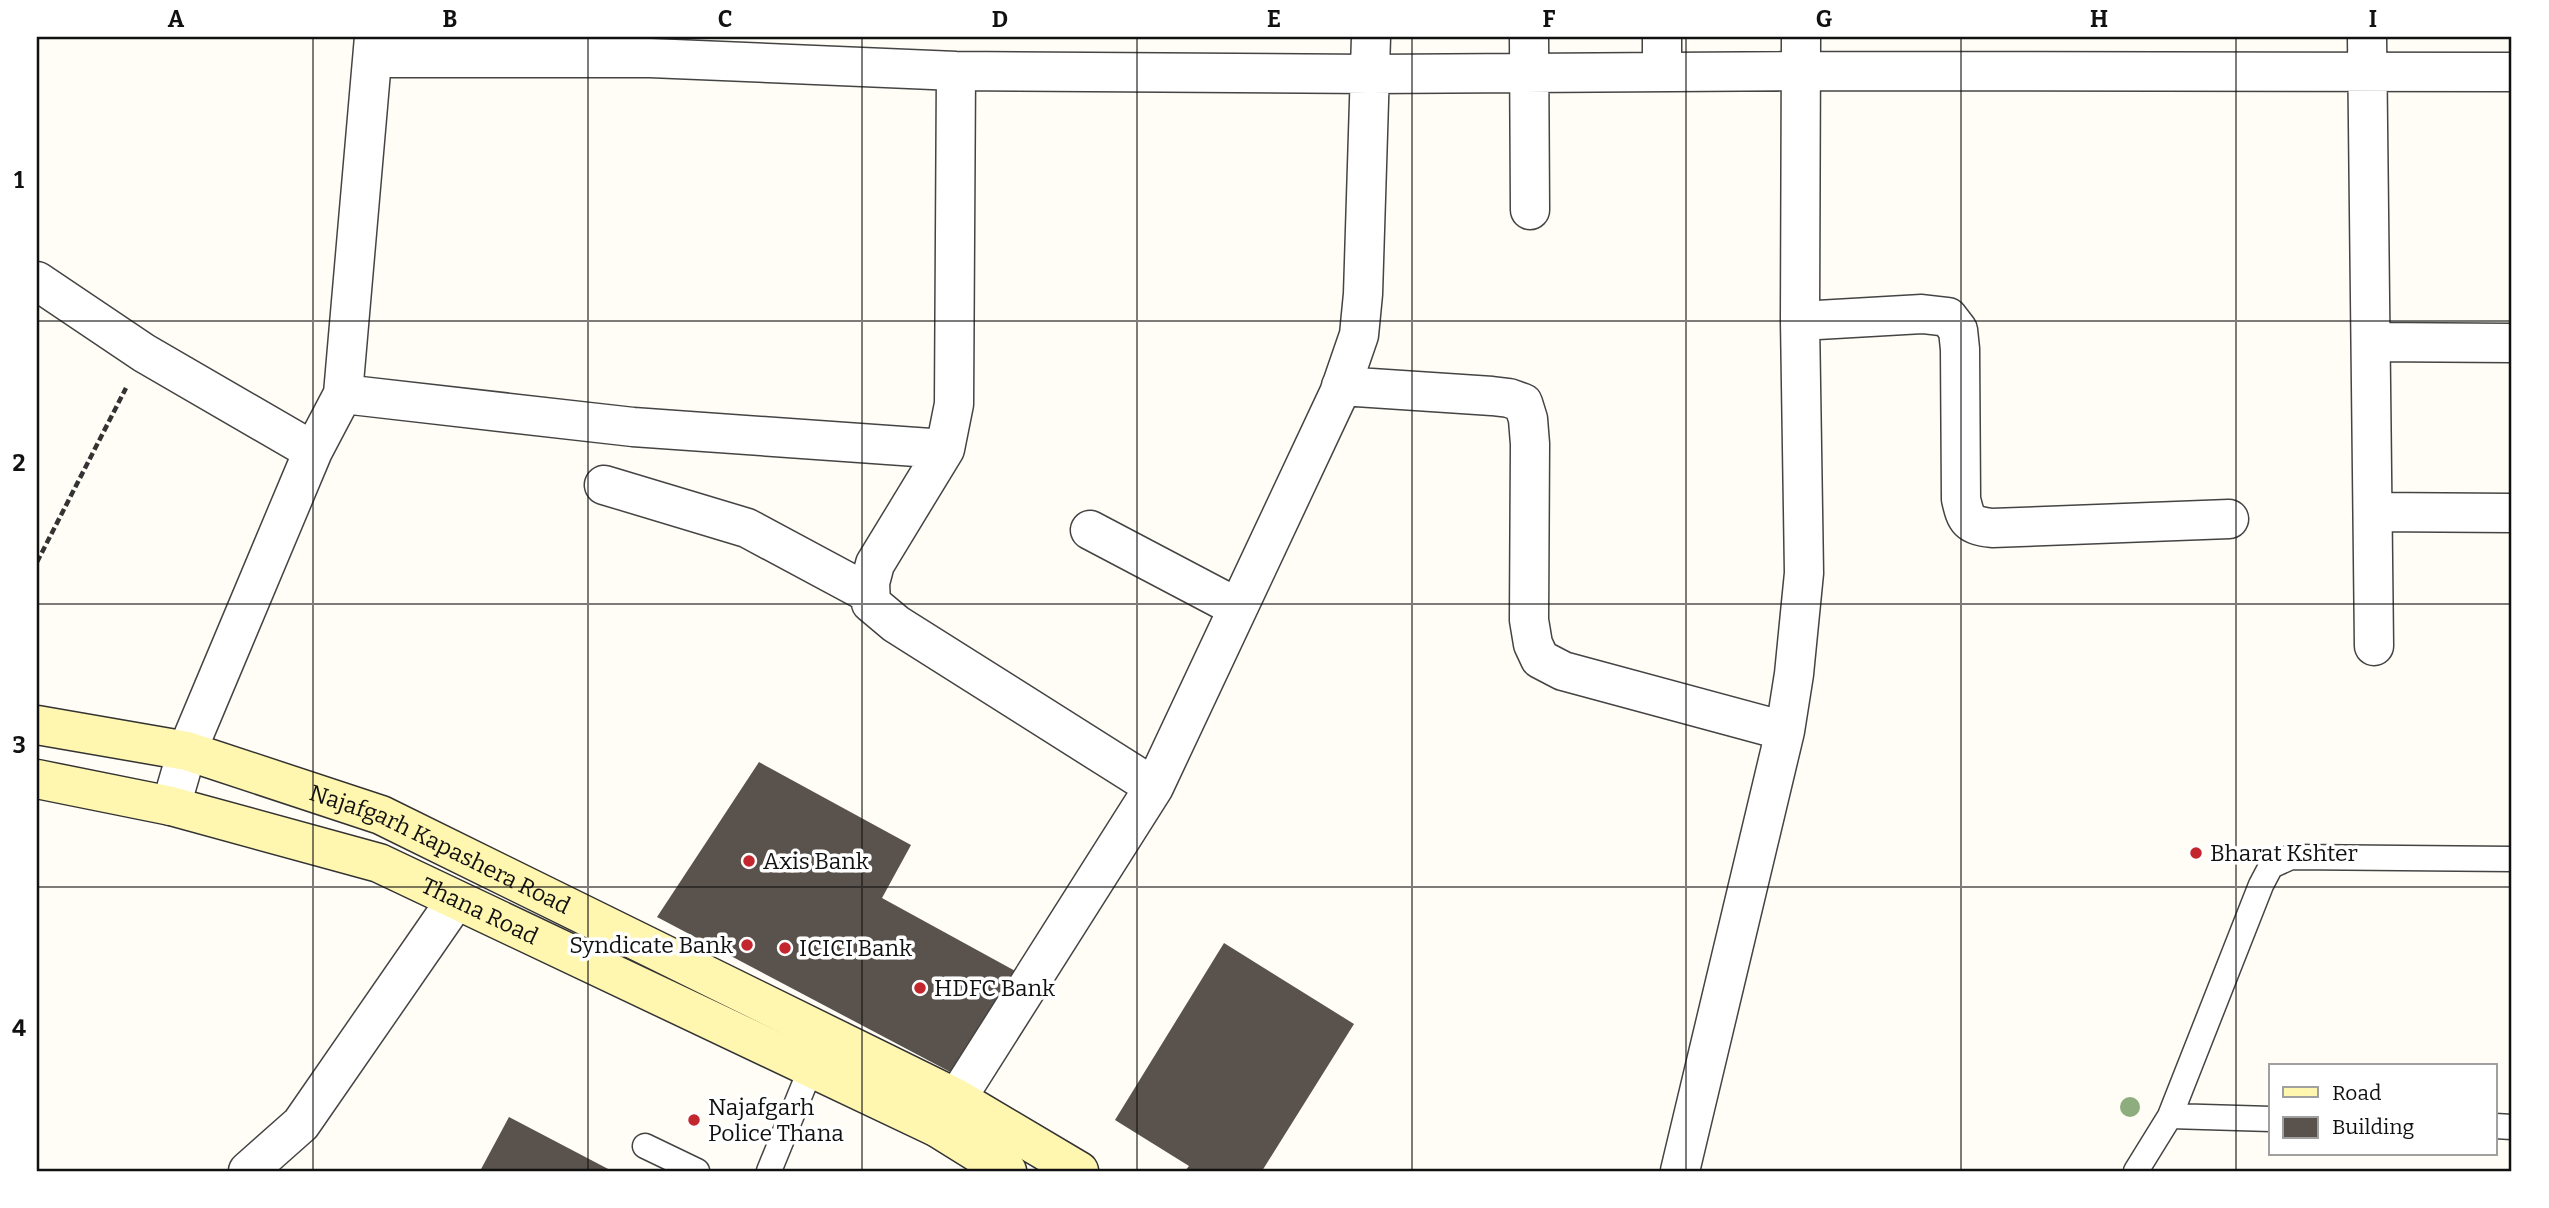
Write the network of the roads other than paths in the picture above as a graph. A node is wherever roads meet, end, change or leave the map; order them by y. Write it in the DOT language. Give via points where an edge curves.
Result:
graph roads {
  1 [pos="1371,37"];
  2 [pos="374,47"];
  3 [pos="1662,54"];
  4 [pos="1801,54"];
  5 [pos="2367,54"];
  6 [pos="1529,55"];
  7 [pos="956,71"];
  8 [pos="2512,72"];
  9 [pos="1371,74"];
  10 [pos="1530,210"];
  11 [pos="37,281"];
  12 [pos="1800,321"];
  13 [pos="2371,342"];
  14 [pos="2512,343"];
  15 [pos="1341,386"];
  16 [pos="343,394"];
  17 [pos="945,449"];
  18 [pos="313,452"];
  19 [pos="604,485"];
  20 [pos="2373,512"];
  21 [pos="2512,513"];
  22 [pos="2229,520"];
  23 [pos="1090,530"];
  24 [pos="870,594"];
  25 [pos="1238,608"];
  26 [pos="2374,646"];
  27 [pos="37,725"];
  28 [pos="1785,732"];
  29 [pos="187,751"];
  30 [pos="37,779"];
  31 [pos="1154,787"];
  32 [pos="171,806"];
  33 [pos="2512,859"];
  34 [pos="456,900"];
  35 [pos="811,1068"];
  36 [pos="947,1113"];
  37 [pos="2170,1116"];
  38 [pos="2269,1119"];
  39 [pos="645,1146"];
  40 [pos="968,1161"];
  41 [pos="248,1171"];
  42 [pos="697,1171"];
  43 [pos="769,1171"];
  44 [pos="1007,1171"];
  45 [pos="1079,1171"];
  46 [pos="1680,1171"];
  47 [pos="2136,1171"];
  1 -- 9 [label="street"];
  2 -- 7 [label="street"];
  2 -- 16 [label="street"];
  3 -- 4 [label="street"];
  3 -- 6 [label="street"];
  4 -- 5 [label="street"];
  4 -- 12 [label="street"];
  5 -- 8 [label="street"];
  5 -- 13 [label="street"];
  6 -- 9 [label="street"];
  6 -- 10 [label="street"];
  7 -- 9 [label="street"];
  7 -- 17 [label="street" via="954,404"];
  9 -- 15 [label="street" via="1363,294 1359,335"];
  11 -- 18 [label="street" via="144,353"];
  12 -- 22 [label="street" via="1922,314 1948,317 1958,330 1960,349 1961,499 1965,517 1976,526"];
  12 -- 28 [label="street" via="1804,573"];
  13 -- 14 [label="street"];
  13 -- 20 [label="street"];
  15 -- 25 [label="street"];
  15 -- 28 [label="street" via="1492,396 1522,403 1530,444 1529,620 1540,659 1563,671"];
  16 -- 17 [label="street" via="633,427"];
  16 -- 18 [label="street"];
  17 -- 24 [label="street" via="875,564"];
  18 -- 29 [label="street"];
  19 -- 24 [label="street" via="747,528"];
  20 -- 21 [label="street"];
  20 -- 26 [label="street"];
  23 -- 25 [label="street"];
  24 -- 31 [label="street" via="871,603 896,624"];
  25 -- 31 [label="street"];
  27 -- 29 [label="main road, Najafgarh Kapashera Road"];
  28 -- 46 [label="street"];
  29 -- 32 [label="street"];
  29 -- 36 [label="main road, Najafgarh Kapashera Road" via="381,814"];
  30 -- 32 [label="main road, Thana Road"];
  31 -- 36 [label="street"];
  32 -- 34 [label="main road, Thana Road" via="379,863"];
  33 -- 37 [label="lane" via="2291,857 2271,866"];
  34 -- 35 [label="main road, Thana Road"];
  34 -- 41 [label="street" via="300,1124"];
  35 -- 36 [label="main road, Thana Road"];
  35 -- 43 [label="lane"];
  36 -- 40 [label="main road, Thana Road"];
  36 -- 45 [label="main road, Najafgarh Kapashera Road"];
  37 -- 38 [label="lane"];
  37 -- 47 [label="lane"];
  39 -- 42 [label="lane"];
  40 -- 44 [label="main road, Thana Road"];
}
